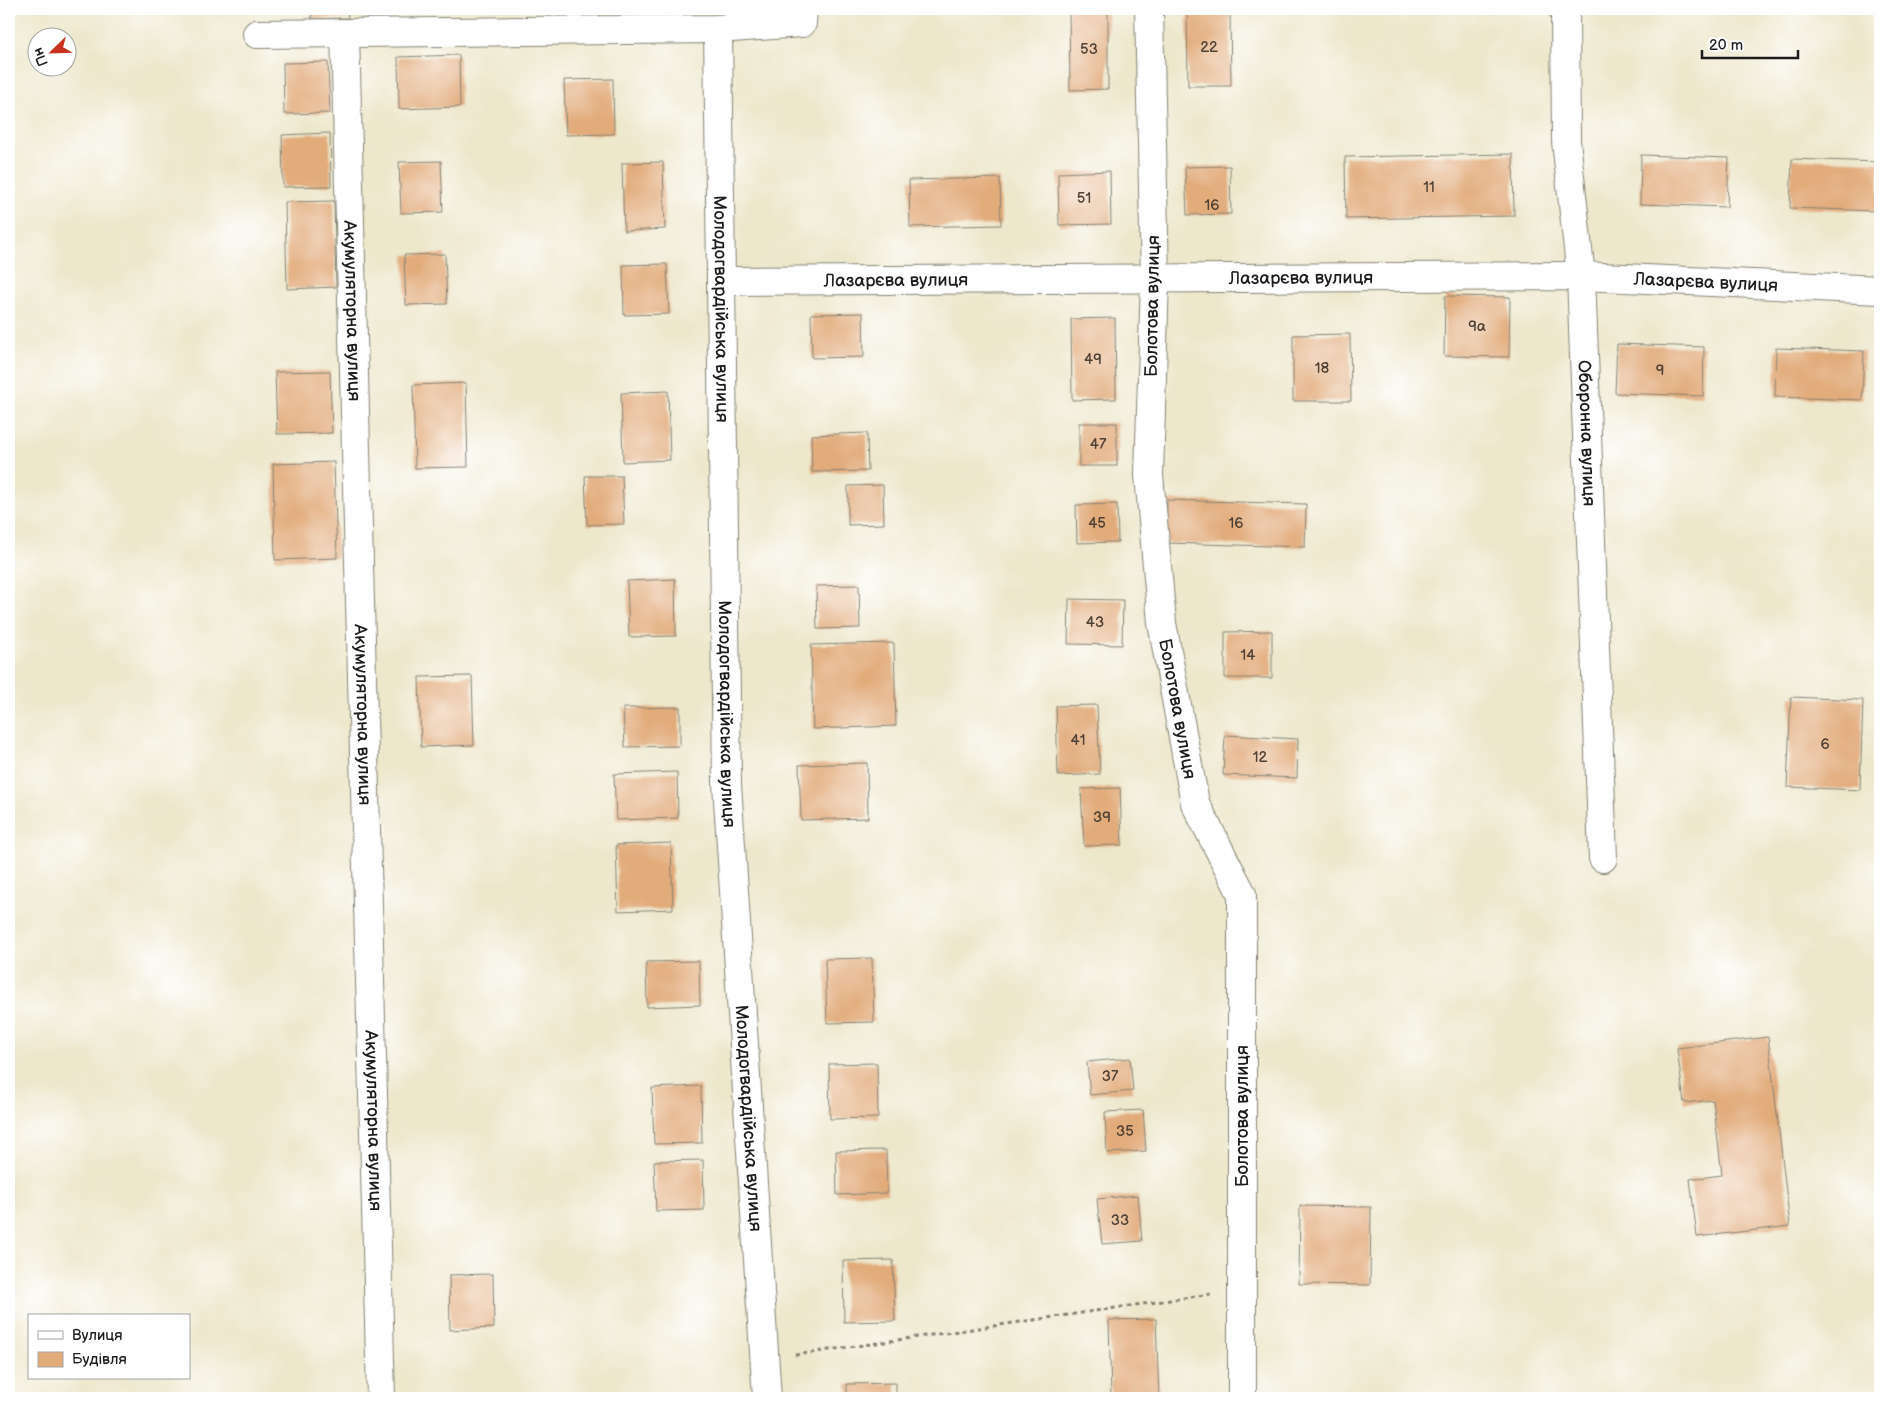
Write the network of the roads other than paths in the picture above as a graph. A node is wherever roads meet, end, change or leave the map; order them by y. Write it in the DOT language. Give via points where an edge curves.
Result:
graph roads {
  1 [pos="803,9"];
  2 [pos="1149,9"];
  3 [pos="1565,9"];
  4 [pos="718,29"];
  5 [pos="345,33"];
  6 [pos="257,34"];
  7 [pos="1581,276"];
  8 [pos="1155,278"];
  9 [pos="721,281"];
  10 [pos="1880,290"];
  11 [pos="1603,858"];
  12 [pos="381,1398"];
  13 [pos="767,1398"];
  14 [pos="1242,1398"];
  1 -- 4 [label="street" via="802,23"];
  2 -- 8 [label="street, Болотова вулиця"];
  3 -- 7 [label="street, Оборонна вулиця" via="1566,141"];
  4 -- 5 [label="street"];
  4 -- 9 [label="street, Молодогвардійська вулиця"];
  5 -- 6 [label="street"];
  5 -- 12 [label="street, Акумуляторна вулиця"];
  7 -- 8 [label="street, Лазарєва вулиця"];
  7 -- 10 [label="street, Лазарєва вулиця"];
  7 -- 11 [label="street, Оборонна вулиця"];
  8 -- 9 [label="street, Лазарєва вулиця"];
  8 -- 14 [label="street, Болотова вулиця" via="1149,474 1162,624 1195,803 1242,894"];
  9 -- 13 [label="street, Молодогвардійська вулиця" via="727,784"];
}
